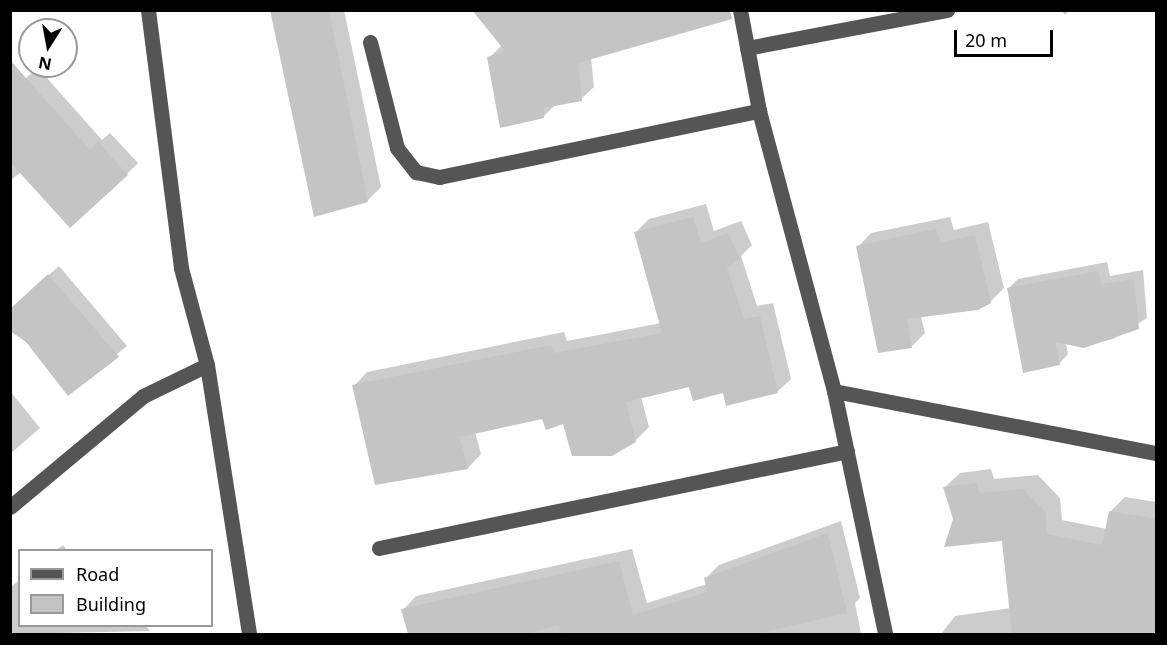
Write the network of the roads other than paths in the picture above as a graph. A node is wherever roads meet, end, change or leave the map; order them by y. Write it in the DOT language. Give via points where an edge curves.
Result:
graph roads {
  1 [pos="148,10"];
  2 [pos="740,10"];
  3 [pos="947,10"];
  4 [pos="370,42"];
  5 [pos="747,48"];
  6 [pos="759,111"];
  7 [pos="207,365"];
  8 [pos="834,391"];
  9 [pos="847,451"];
  10 [pos="1156,453"];
  11 [pos="10,507"];
  12 [pos="379,548"];
  13 [pos="249,634"];
  14 [pos="885,634"];
  1 -- 7 [label="street" via="181,268"];
  2 -- 5 [label="street"];
  3 -- 5 [label="street"];
  4 -- 6 [label="street" via="397,148 416,172 439,177"];
  5 -- 6 [label="street"];
  6 -- 8 [label="street"];
  7 -- 11 [label="street" via="143,396"];
  7 -- 13 [label="street"];
  8 -- 9 [label="street"];
  8 -- 10 [label="street"];
  9 -- 12 [label="street"];
  9 -- 14 [label="street"];
}
